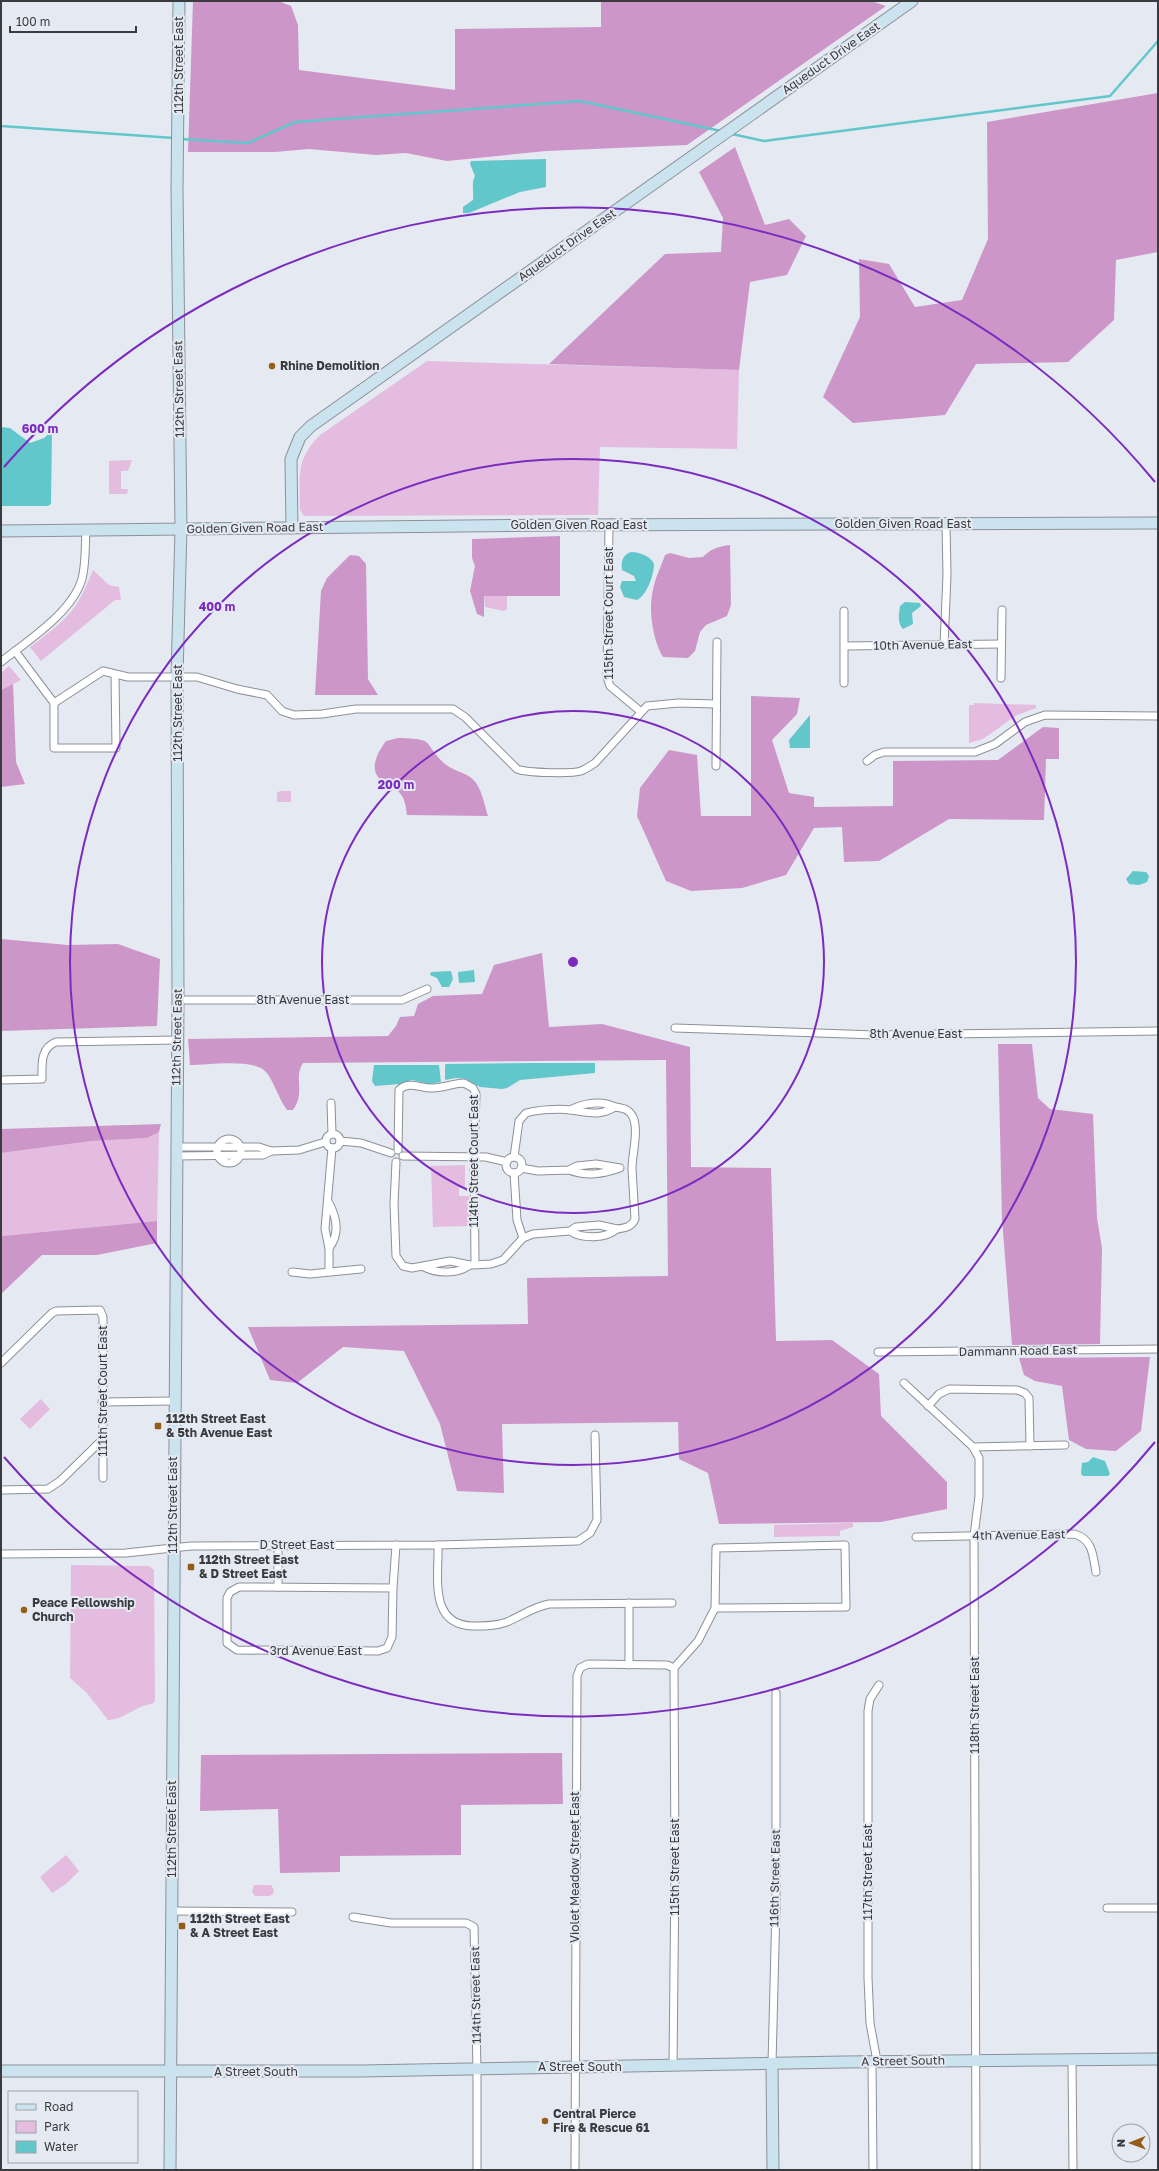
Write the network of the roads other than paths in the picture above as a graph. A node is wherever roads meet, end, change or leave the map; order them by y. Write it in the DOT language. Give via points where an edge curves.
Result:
graph roads {
  1 [pos="179,1"];
  2 [pos="912,1"];
  3 [pos="1158,523"];
  4 [pos="946,524"];
  5 [pos="609,525"];
  6 [pos="292,528"];
  7 [pos="181,529"];
  8 [pos="86,530"];
  9 [pos="1,531"];
  10 [pos="1002,610"];
  11 [pos="844,611"];
  12 [pos="717,642"];
  13 [pos="944,644"];
  14 [pos="1001,644"];
  15 [pos="844,646"];
  16 [pos="15,651"];
  17 [pos="1,662"];
  18 [pos="115,675"];
  19 [pos="177,676"];
  20 [pos="1001,678"];
  21 [pos="844,683"];
  22 [pos="54,703"];
  23 [pos="716,704"];
  24 [pos="640,711"];
  25 [pos="1158,716"];
  26 [pos="866,761"];
  27 [pos="716,766"];
  28 [pos="427,989"];
  29 [pos="178,1000"];
  30 [pos="675,1028"];
  31 [pos="1158,1031"];
  32 [pos="177,1040"];
  33 [pos="1,1080"];
  34 [pos="331,1103"];
  35 [pos="615,1107"];
  36 [pos="570,1110"];
  37 [pos="332,1134"];
  38 [pos="340,1141"];
  39 [pos="325,1142"];
  40 [pos="218,1147"];
  41 [pos="240,1147"];
  42 [pos="332,1148"];
  43 [pos="398,1150"];
  44 [pos="176,1151"];
  45 [pos="271,1151"];
  46 [pos="391,1153"];
  47 [pos="218,1155"];
  48 [pos="240,1155"];
  49 [pos="403,1156"];
  50 [pos="474,1157"];
  51 [pos="514,1157"];
  52 [pos="396,1162"];
  53 [pos="507,1162"];
  54 [pos="521,1168"];
  55 [pos="632,1168"];
  56 [pos="514,1173"];
  57 [pos="329,1203"];
  58 [pos="617,1229"];
  59 [pos="570,1231"];
  60 [pos="523,1238"];
  61 [pos="329,1248"];
  62 [pos="473,1264"];
  63 [pos="424,1267"];
  64 [pos="361,1269"];
  65 [pos="329,1270"];
  66 [pos="292,1272"];
  67 [pos="1158,1349"];
  68 [pos="878,1352"];
  69 [pos="1,1364"];
  70 [pos="904,1383"];
  71 [pos="174,1401"];
  72 [pos="102,1402"];
  73 [pos="928,1406"];
  74 [pos="595,1435"];
  75 [pos="102,1440"];
  76 [pos="1065,1445"];
  77 [pos="1030,1446"];
  78 [pos="973,1447"];
  79 [pos="103,1478"];
  80 [pos="1,1490"];
  81 [pos="974,1536"];
  82 [pos="916,1537"];
  83 [pos="278,1544"];
  84 [pos="396,1545"];
  85 [pos="438,1545"];
  86 [pos="173,1548"];
  87 [pos="1,1554"];
  88 [pos="1096,1572"];
  89 [pos="278,1587"];
  90 [pos="393,1588"];
  91 [pos="672,1603"];
  92 [pos="628,1604"];
  93 [pos="715,1608"];
  94 [pos="629,1665"];
  95 [pos="674,1668"];
  96 [pos="879,1685"];
  97 [pos="776,1693"];
  98 [pos="1107,1908"];
  99 [pos="1158,1908"];
  100 [pos="172,1912"];
  101 [pos="292,1912"];
  102 [pos="353,1916"];
  103 [pos="1072,2059"];
  104 [pos="1158,2059"];
  105 [pos="976,2060"];
  106 [pos="874,2061"];
  107 [pos="772,2064"];
  108 [pos="673,2066"];
  109 [pos="574,2068"];
  110 [pos="477,2070"];
  111 [pos="1,2071"];
  112 [pos="171,2072"];
  113 [pos="170,2170"];
  114 [pos="477,2170"];
  115 [pos="575,2170"];
  116 [pos="773,2170"];
  117 [pos="873,2170"];
  118 [pos="976,2170"];
  119 [pos="1073,2170"];
  1 -- 7 [label="street, 112th Street East"];
  2 -- 6 [label="street, Aqueduct Drive East" via="311,426 300,437 291,459"];
  3 -- 4 [label="street, Golden Given Road East"];
  4 -- 5 [label="street, Golden Given Road East"];
  4 -- 13 [label="street"];
  5 -- 6 [label="street, Golden Given Road East"];
  5 -- 24 [label="street, 115th Street Court East" via="608,677 610,686"];
  6 -- 7 [label="street, Golden Given Road East"];
  7 -- 8 [label="street, Golden Given Road East"];
  7 -- 19 [label="street, 112th Street East"];
  8 -- 9 [label="street, Golden Given Road East"];
  8 -- 16 [label="street" via="85,565 75,594 60,613"];
  10 -- 14 [label="street"];
  11 -- 15 [label="street"];
  12 -- 23 [label="street"];
  13 -- 14 [label="street, 10th Avenue East"];
  13 -- 15 [label="street, 10th Avenue East"];
  14 -- 20 [label="street"];
  15 -- 21 [label="street"];
  16 -- 17 [label="street"];
  16 -- 22 [label="street"];
  18 -- 19 [label="street"];
  18 -- 22 [label="street" via="103,671"];
  18 -- 22 [label="street" via="116,748 54,748"];
  19 -- 24 [label="street" via="197,677 267,695 282,711 294,715 356,709 453,709 465,717 517,769 528,772 577,772 588,767 595,763"];
  19 -- 29 [label="street, 112th Street East"];
  23 -- 24 [label="street" via="652,704"];
  23 -- 27 [label="street"];
  25 -- 26 [label="street" via="1045,715 1025,722 984,749 963,753 884,752"];
  28 -- 29 [label="street, 8th Avenue East" via="402,1000"];
  29 -- 32 [label="street, 112th Street East"];
  30 -- 31 [label="street, 8th Avenue East" via="874,1034"];
  32 -- 33 [label="street" via="56,1042 48,1046 43,1055 42,1079"];
  32 -- 44 [label="street, 112th Street East"];
  34 -- 37 [label="street"];
  35 -- 36 [label="street" via="598,1103 580,1105"];
  35 -- 36 [label="street" via="608,1112 591,1114"];
  35 -- 55 [label="street" via="628,1110 634,1121"];
  36 -- 51 [label="street" via="526,1113 519,1121"];
  37 -- 38 [label="street"];
  37 -- 39 [label="street" via="327,1136"];
  38 -- 42 [label="street" via="338,1146"];
  38 -- 46 [label="street" via="361,1143"];
  39 -- 42 [label="street"];
  39 -- 45 [label="street" via="299,1150"];
  40 -- 41 [label="street" via="222,1141 229,1139 236,1141"];
  40 -- 44 [label="street"];
  40 -- 47 [label="street"];
  41 -- 45 [label="street" via="259,1147"];
  41 -- 48 [label="street"];
  42 -- 57 [label="street"];
  43 -- 46 [label="street"];
  43 -- 49 [label="street"];
  43 -- 50 [label="street, 114th Street Court East" via="399,1090 409,1085 432,1088 464,1083 473,1088 476,1107"];
  44 -- 47 [label="street"];
  44 -- 71 [label="street, 112th Street East"];
  45 -- 48 [label="street" via="263,1155"];
  46 -- 52 [label="street" via="392,1160"];
  47 -- 48 [label="street" via="222,1161 229,1163 236,1161"];
  49 -- 50 [label="street"];
  49 -- 52 [label="street"];
  50 -- 53 [label="street"];
  50 -- 62 [label="street, 114th Street Court East"];
  51 -- 53 [label="street"];
  51 -- 54 [label="street" via="522,1162"];
  52 -- 63 [label="street" via="396,1256 407,1268"];
  53 -- 56 [label="street" via="507,1168"];
  54 -- 55 [label="street" via="600,1174 620,1168"];
  54 -- 56 [label="street"];
  55 -- 58 [label="street" via="635,1219 630,1226"];
  56 -- 60 [label="street" via="517,1220"];
  57 -- 61 [label="street" via="325,1229"];
  57 -- 61 [label="street" via="334,1213 336,1232"];
  58 -- 59 [label="street" via="599,1225 576,1227"];
  58 -- 59 [label="street" via="613,1233 592,1236 577,1235"];
  59 -- 60 [label="street" via="542,1232"];
  60 -- 62 [label="street" via="502,1260 491,1264"];
  61 -- 65 [label="street"];
  62 -- 63 [label="street" via="450,1261"];
  62 -- 63 [label="street" via="444,1272"];
  64 -- 65 [label="street"];
  65 -- 66 [label="street" via="310,1274"];
  67 -- 68 [label="street, Dammann Road East"];
  69 -- 72 [label="street, 111th Street Court East" via="52,1313 96,1308 103,1317"];
  70 -- 73 [label="street, 118th Street East"];
  71 -- 72 [label="street"];
  71 -- 86 [label="street, 112th Street East"];
  72 -- 75 [label="street, 111th Street Court East"];
  73 -- 77 [label="street" via="939,1394 949,1389 1021,1391 1029,1398"];
  73 -- 78 [label="street, 118th Street East"];
  74 -- 85 [label="street, D Street East" via="597,1520 590,1533 583,1539"];
  75 -- 79 [label="street, 111th Street Court East"];
  75 -- 80 [label="street" via="60,1481 48,1489"];
  76 -- 77 [label="street"];
  77 -- 78 [label="street"];
  78 -- 81 [label="street, 118th Street East" via="979,1458 979,1490"];
  81 -- 82 [label="street, 4th Avenue East"];
  81 -- 88 [label="street, 4th Avenue East" via="1080,1536 1089,1543"];
  81 -- 105 [label="street, 118th Street East"];
  83 -- 84 [label="street, D Street East"];
  83 -- 86 [label="street, D Street East"];
  83 -- 89 [label="street"];
  84 -- 85 [label="street, D Street East"];
  84 -- 90 [label="street"];
  85 -- 92 [label="street" via="440,1603 445,1614 454,1622 472,1626 497,1625 549,1604"];
  86 -- 87 [label="street, D Street East" via="126,1553"];
  86 -- 100 [label="street, 112th Street East"];
  89 -- 90 [label="street"];
  89 -- 90 [label="street, 3rd Avenue East" via="239,1587 230,1592 227,1598 226,1635 227,1643 232,1648 378,1651 387,1648 392,1637"];
  91 -- 92 [label="street"];
  92 -- 94 [label="street"];
  93 -- 93 [label="street" via="716,1548 845,1546 846,1607"];
  93 -- 95 [label="street" via="698,1641"];
  94 -- 95 [label="street" via="667,1665"];
  94 -- 109 [label="street, Violet Meadow Street East" via="588,1664 580,1668 577,1676"];
  95 -- 108 [label="street, 115th Street East"];
  96 -- 106 [label="street, 117th Street East" via="870,1699 868,1711 868,1978"];
  97 -- 107 [label="street, 116th Street East" via="776,1907"];
  98 -- 99 [label="street"];
  100 -- 101 [label="street"];
  100 -- 112 [label="street, 112th Street East"];
  102 -- 110 [label="street, 114th Street East" via="391,1922 470,1923 475,1930"];
  103 -- 104 [label="street, A Street South"];
  103 -- 105 [label="street, A Street South"];
  103 -- 119 [label="street"];
  105 -- 106 [label="street, A Street South"];
  105 -- 118 [label="street, 118th Street East"];
  106 -- 107 [label="street, A Street South"];
  106 -- 117 [label="street, 117th Street East"];
  107 -- 108 [label="street, A Street South"];
  107 -- 116 [label="street"];
  108 -- 109 [label="street, A Street South"];
  109 -- 110 [label="street, A Street South"];
  109 -- 115 [label="street, Violet Meadow Street East"];
  110 -- 112 [label="street, A Street South"];
  110 -- 114 [label="street, 114th Street East"];
  111 -- 112 [label="street, A Street South"];
  112 -- 113 [label="street, 112th Street East"];
}
